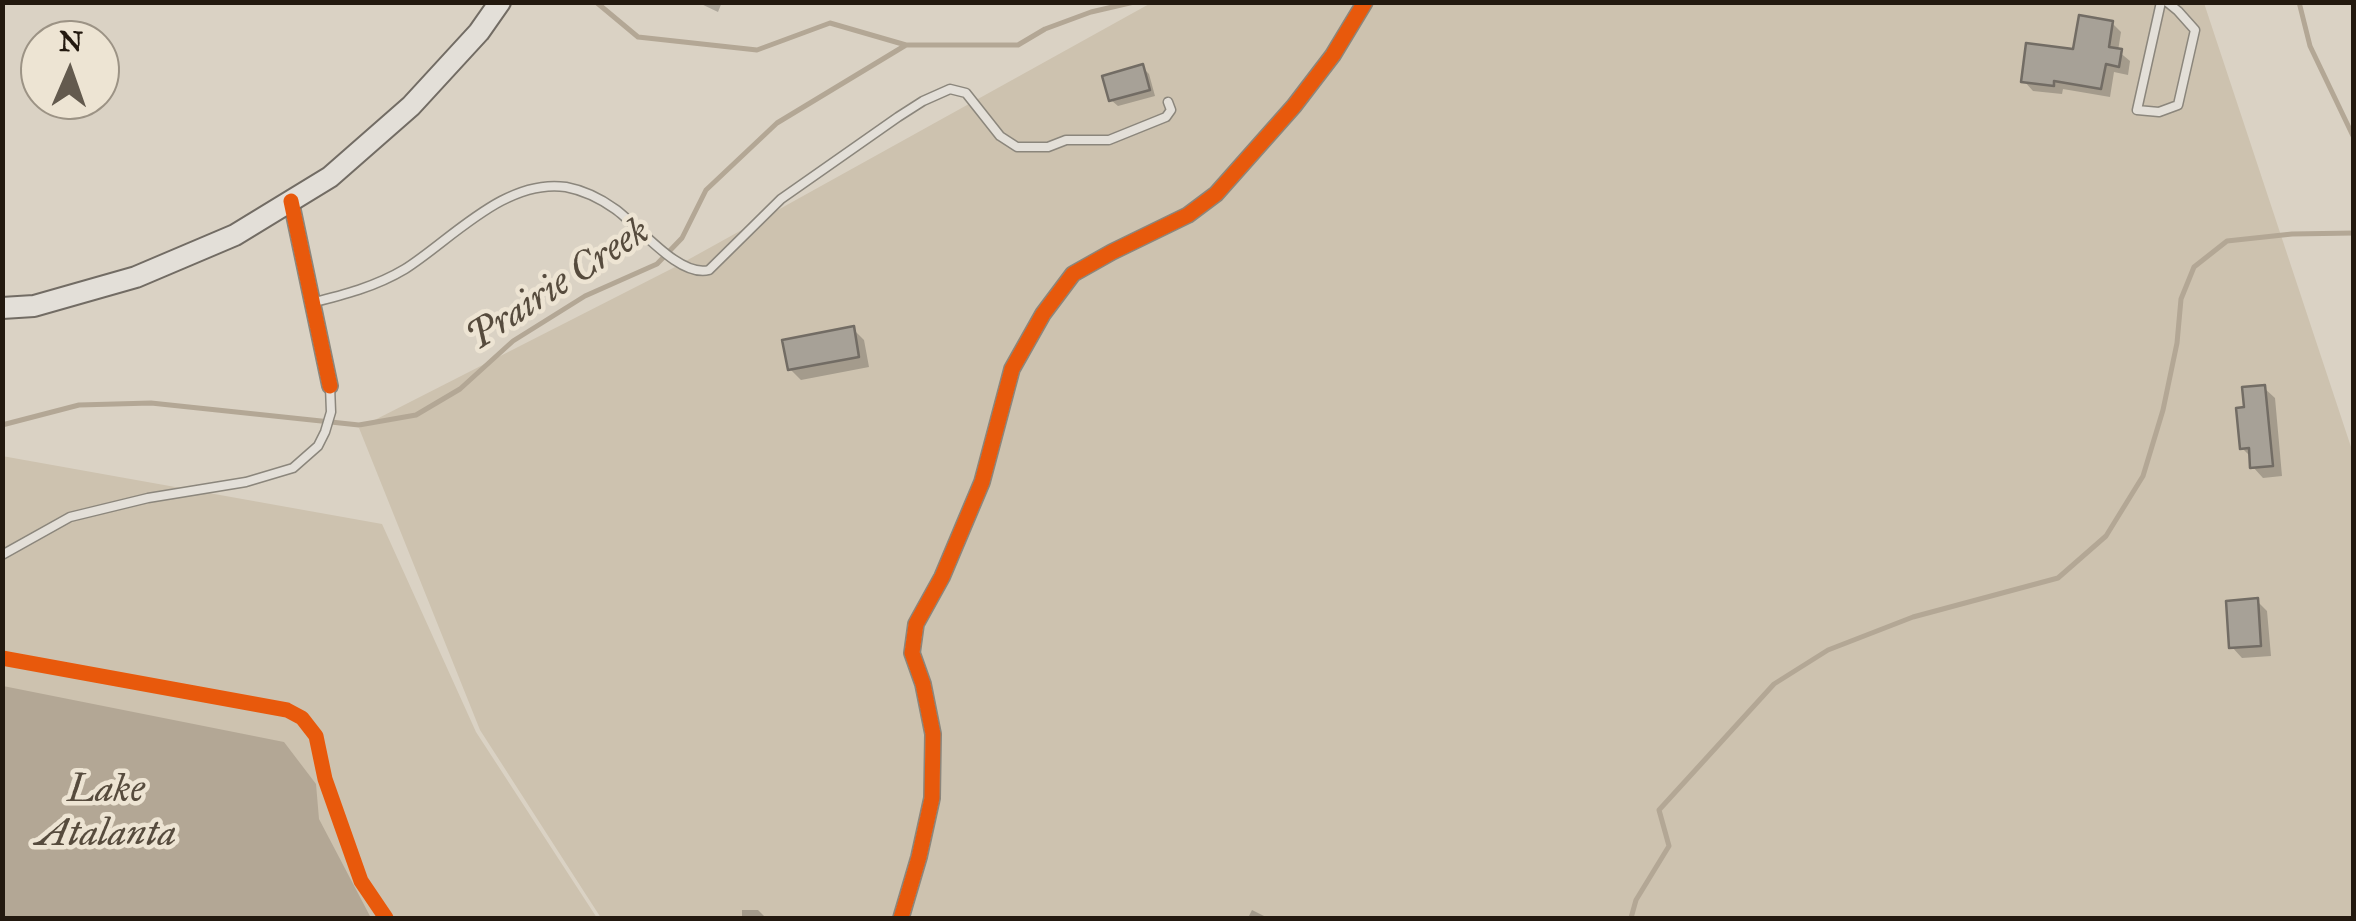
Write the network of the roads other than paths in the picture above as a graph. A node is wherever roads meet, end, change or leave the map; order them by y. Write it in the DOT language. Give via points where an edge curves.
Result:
graph roads {
  1 [pos="500,2"];
  2 [pos="1364,2"];
  3 [pos="2164,2"];
  4 [pos="1168,102"];
  5 [pos="290,201"];
  6 [pos="311,303"];
  7 [pos="2,308"];
  8 [pos="330,386"];
  9 [pos="2,555"];
  10 [pos="900,918"];
  1 -- 5 [label="main road" via="412,106 330,178"];
  2 -- 10 [label="street" via="1294,106 1216,194 1073,274 1012,369 982,482 916,624 912,653 933,734 932,798"];
  3 -- 3 [label="lane" via="2195,30 2178,105 2137,110"];
  4 -- 6 [label="lane" via="1166,118 1109,140 1017,147 966,93 950,89 781,199 709,270 677,262 592,196 546,186 497,204 364,290"];
  5 -- 6 [label="street"];
  5 -- 7 [label="main road" via="235,235 136,277 34,306"];
  6 -- 8 [label="street"];
  8 -- 9 [label="lane" via="325,432 293,468 70,518"];
}
